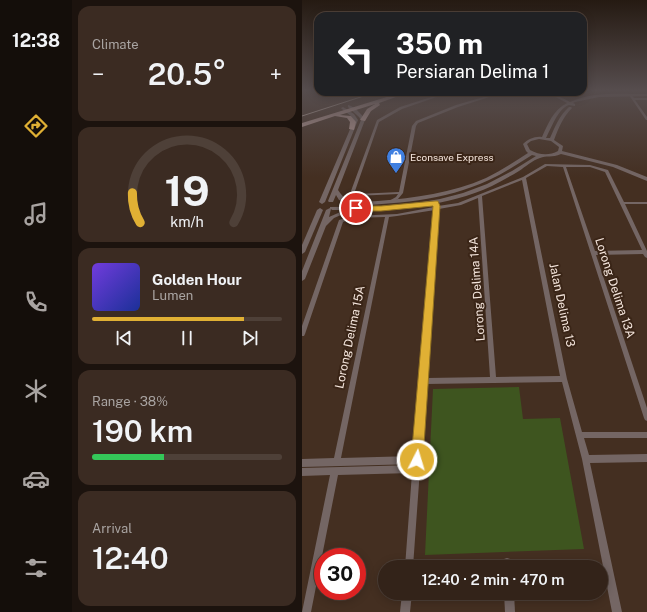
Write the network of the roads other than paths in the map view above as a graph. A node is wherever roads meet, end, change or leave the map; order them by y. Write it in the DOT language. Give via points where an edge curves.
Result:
graph roads {
  1 [pos="322,120"];
  2 [pos="351,120"];
  3 [pos="355,120"];
  4 [pos="363,120"];
  5 [pos="381,120"];
  6 [pos="423,120"];
  7 [pos="553,120"];
  8 [pos="560,120"];
  9 [pos="302,126"];
  10 [pos="352,129"];
  11 [pos="544,138"];
  12 [pos="552,140"];
  13 [pos="561,150"];
  14 [pos="531,153"];
  15 [pos="539,156"];
  16 [pos="564,165"];
  17 [pos="647,175"];
  18 [pos="524,178"];
  19 [pos="647,179"];
  20 [pos="335,189"];
  21 [pos="400,193"];
  22 [pos="438,196"];
  23 [pos="480,197"];
  24 [pos="426,198"];
  25 [pos="411,201"];
  26 [pos="322,202"];
  27 [pos="390,202"];
  28 [pos="622,203"];
  29 [pos="647,203"];
  30 [pos="332,206"];
  31 [pos="356,206"];
  32 [pos="436,206"];
  33 [pos="320,210"];
  34 [pos="387,216"];
  35 [pos="322,227"];
  36 [pos="302,252"];
  37 [pos="593,253"];
  38 [pos="646,254"];
  39 [pos="302,279"];
  40 [pos="302,334"];
  41 [pos="564,379"];
  42 [pos="493,380"];
  43 [pos="424,381"];
  44 [pos="647,418"];
  45 [pos="579,435"];
  46 [pos="647,435"];
  47 [pos="647,458"];
  48 [pos="586,459"];
  49 [pos="337,462"];
  50 [pos="302,463"];
  51 [pos="417,465"];
  52 [pos="335,471"];
  53 [pos="302,472"];
  54 [pos="410,560"];
  55 [pos="406,600"];
  56 [pos="509,600"];
  57 [pos="306,612"];
  58 [pos="405,612"];
  59 [pos="510,612"];
  60 [pos="617,612"];
  1 -- 9 [label="highway"];
  2 -- 10 [label="highway"];
  3 -- 10 [label="street"];
  4 -- 20 [label="street"];
  5 -- 21 [label="street" via="376,124 353,191 354,194 360,195"];
  6 -- 21 [label="street" via="414,126"];
  7 -- 11 [label="street"];
  8 -- 12 [label="street"];
  10 -- 26 [label="street"];
  11 -- 12 [label="street"];
  11 -- 14 [label="street" via="530,140 525,144 525,149"];
  12 -- 13 [label="street" via="560,144"];
  13 -- 15 [label="street" via="552,156"];
  13 -- 17 [label="street" via="618,163"];
  13 -- 19 [label="street" via="615,166"];
  14 -- 15 [label="street"];
  14 -- 22 [label="street" via="510,169 469,187"];
  15 -- 32 [label="street" via="513,174"];
  16 -- 18 [label="street" via="543,166"];
  16 -- 28 [label="street" via="595,166 604,169 609,173"];
  16 -- 37 [label="street, Lorong Delima 13A"];
  18 -- 23 [label="street"];
  18 -- 41 [label="street, Jalan Delima 13"];
  20 -- 30 [label="street"];
  20 -- 31 [label="street" via="341,199"];
  21 -- 25 [label="street"];
  21 -- 27 [label="street"];
  22 -- 24 [label="street"];
  22 -- 32 [label="street"];
  23 -- 32 [label="street"];
  23 -- 42 [label="street, Lorong Delima 14A"];
  24 -- 25 [label="street"];
  24 -- 32 [label="street"];
  25 -- 27 [label="street"];
  26 -- 30 [label="street"];
  26 -- 33 [label="street" via="318,206"];
  27 -- 31 [label="street"];
  28 -- 29 [label="street"];
  28 -- 38 [label="street"];
  30 -- 31 [label="street"];
  30 -- 33 [label="street"];
  30 -- 35 [label="street"];
  31 -- 32 [label="street" via="381,209"];
  31 -- 35 [label="street" via="332,217"];
  32 -- 34 [label="street"];
  32 -- 43 [label="street"];
  33 -- 35 [label="street"];
  33 -- 36 [label="street"];
  34 -- 40 [label="street" via="352,217 339,223"];
  34 -- 49 [label="street, Lorong Delima 15A"];
  35 -- 39 [label="street"];
  37 -- 38 [label="street"];
  37 -- 44 [label="street, Lorong Delima 13A"];
  41 -- 42 [label="street"];
  41 -- 45 [label="street, Jalan Delima 13"];
  42 -- 43 [label="street"];
  43 -- 51 [label="street"];
  45 -- 46 [label="street"];
  45 -- 48 [label="street, Jalan Delima 13"];
  47 -- 48 [label="street"];
  48 -- 60 [label="street"];
  49 -- 50 [label="street"];
  49 -- 51 [label="street"];
  51 -- 52 [label="street"];
  51 -- 54 [label="street"];
  52 -- 53 [label="street"];
  52 -- 57 [label="street"];
  55 -- 58 [label="street"];
  56 -- 59 [label="street"];
}
